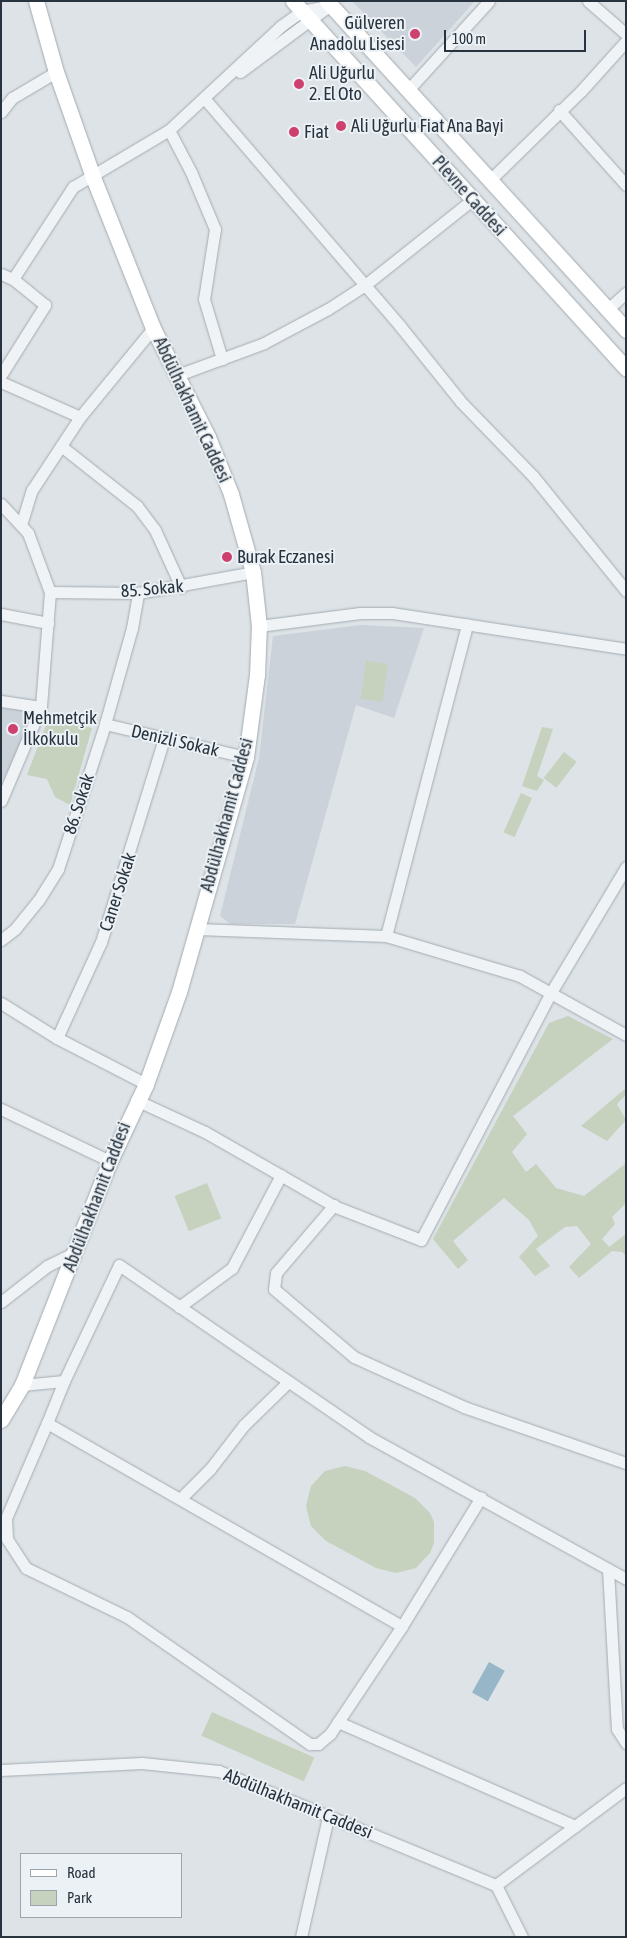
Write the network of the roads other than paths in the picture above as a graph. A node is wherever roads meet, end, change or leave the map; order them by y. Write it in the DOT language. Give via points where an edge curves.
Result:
graph roads {
  1 [pos="36,1"];
  2 [pos="489,1"];
  3 [pos="588,1"];
  4 [pos="331,2"];
  5 [pos="302,11"];
  6 [pos="626,34"];
  7 [pos="626,41"];
  8 [pos="56,72"];
  9 [pos="408,90"];
  10 [pos="204,98"];
  11 [pos="559,110"];
  12 [pos="1,112"];
  13 [pos="168,130"];
  14 [pos="93,177"];
  15 [pos="490,180"];
  16 [pos="626,185"];
  17 [pos="472,200"];
  18 [pos="1,274"];
  19 [pos="13,279"];
  20 [pos="365,285"];
  21 [pos="626,292"];
  22 [pos="608,309"];
  23 [pos="153,328"];
  24 [pos="626,330"];
  25 [pos="222,358"];
  26 [pos="626,368"];
  27 [pos="1,375"];
  28 [pos="175,376"];
  29 [pos="1,382"];
  30 [pos="80,417"];
  31 [pos="61,446"];
  32 [pos="1,504"];
  33 [pos="21,525"];
  34 [pos="253,572"];
  35 [pos="181,587"];
  36 [pos="626,591"];
  37 [pos="50,592"];
  38 [pos="138,593"];
  39 [pos="1,614"];
  40 [pos="48,623"];
  41 [pos="467,624"];
  42 [pos="259,626"];
  43 [pos="626,649"];
  44 [pos="1,701"];
  45 [pos="42,707"];
  46 [pos="105,724"];
  47 [pos="164,739"];
  48 [pos="246,757"];
  49 [pos="1,801"];
  50 [pos="626,867"];
  51 [pos="197,929"];
  52 [pos="386,936"];
  53 [pos="1,940"];
  54 [pos="550,994"];
  55 [pos="1,1003"];
  56 [pos="626,1035"];
  57 [pos="57,1038"];
  58 [pos="146,1084"];
  59 [pos="136,1100"];
  60 [pos="1,1109"];
  61 [pos="110,1161"];
  62 [pos="281,1175"];
  63 [pos="334,1205"];
  64 [pos="76,1252"];
  65 [pos="1,1302"];
  66 [pos="179,1307"];
  67 [pos="64,1381"];
  68 [pos="288,1382"];
  69 [pos="22,1385"];
  70 [pos="1,1420"];
  71 [pos="47,1423"];
  72 [pos="626,1463"];
  73 [pos="481,1497"];
  74 [pos="181,1498"];
  75 [pos="608,1569"];
  76 [pos="626,1579"];
  77 [pos="402,1626"];
  78 [pos="338,1722"];
  79 [pos="626,1743"];
  80 [pos="1,1770"];
  81 [pos="626,1788"];
  82 [pos="328,1817"];
  83 [pos="575,1826"];
  84 [pos="496,1885"];
  85 [pos="301,1937"];
  86 [pos="522,1937"];
  1 -- 8 [label="main road, Abdülhakhamit Caddesi"];
  2 -- 9 [label="street"];
  3 -- 6 [label="street"];
  4 -- 5 [label="street"];
  4 -- 9 [label="main road, Plevne Caddesi"];
  5 -- 10 [label="street" via="278,28"];
  5 -- 17 [label="main road, Plevne Caddesi"];
  7 -- 11 [label="street"];
  8 -- 12 [label="street" via="12,98"];
  8 -- 14 [label="main road, Abdülhakhamit Caddesi"];
  9 -- 15 [label="main road, Plevne Caddesi"];
  10 -- 13 [label="street"];
  10 -- 20 [label="street"];
  11 -- 15 [label="street"];
  11 -- 16 [label="street"];
  13 -- 14 [label="street"];
  13 -- 25 [label="street" via="191,172 215,229 204,300"];
  14 -- 19 [label="street" via="73,187"];
  14 -- 23 [label="main road, Abdülhakhamit Caddesi"];
  15 -- 22 [label="main road, Plevne Caddesi"];
  17 -- 20 [label="street"];
  17 -- 26 [label="main road, Plevne Caddesi"];
  18 -- 19 [label="street"];
  19 -- 27 [label="street" via="45,305"];
  20 -- 25 [label="street" via="328,309 264,342"];
  20 -- 36 [label="street" via="461,402 533,476"];
  21 -- 22 [label="street"];
  22 -- 24 [label="main road, Plevne Caddesi"];
  23 -- 28 [label="main road, Abdülhakhamit Caddesi"];
  23 -- 30 [label="street"];
  25 -- 28 [label="street"];
  28 -- 34 [label="main road, Abdülhakhamit Caddesi" via="208,437 231,494"];
  29 -- 30 [label="street"];
  30 -- 31 [label="street"];
  31 -- 33 [label="street" via="32,490"];
  31 -- 35 [label="street" via="137,506 155,530"];
  32 -- 33 [label="street"];
  33 -- 37 [label="street" via="28,533"];
  34 -- 35 [label="street, 85. Sokak"];
  34 -- 42 [label="main road, Abdülhakhamit Caddesi"];
  35 -- 38 [label="street, 85. Sokak"];
  37 -- 38 [label="street, 85. Sokak"];
  37 -- 40 [label="street"];
  38 -- 46 [label="street, 86. Sokak" via="132,628"];
  39 -- 40 [label="street"];
  40 -- 45 [label="street"];
  41 -- 42 [label="street" via="392,613 360,613"];
  41 -- 43 [label="street"];
  41 -- 52 [label="street"];
  42 -- 48 [label="main road, Abdülhakhamit Caddesi" via="257,675"];
  44 -- 45 [label="street"];
  45 -- 49 [label="street"];
  46 -- 47 [label="street, Denizli Sokak"];
  46 -- 53 [label="street, 86. Sokak" via="58,869 38,901 15,929"];
  47 -- 48 [label="street, Denizli Sokak"];
  47 -- 57 [label="street, Caner Sokak" via="101,942"];
  48 -- 51 [label="main road, Abdülhakhamit Caddesi"];
  50 -- 54 [label="street"];
  51 -- 52 [label="street"];
  51 -- 58 [label="main road, Abdülhakhamit Caddesi" via="179,992"];
  52 -- 54 [label="street" via="520,976"];
  54 -- 56 [label="street"];
  54 -- 63 [label="street" via="421,1240 383,1228"];
  55 -- 57 [label="street"];
  57 -- 58 [label="street"];
  58 -- 59 [label="main road, Abdülhakhamit Caddesi"];
  59 -- 61 [label="main road, Abdülhakhamit Caddesi"];
  59 -- 62 [label="street" via="205,1132"];
  60 -- 61 [label="street"];
  61 -- 64 [label="main road, Abdülhakhamit Caddesi"];
  62 -- 63 [label="street"];
  62 -- 66 [label="street" via="232,1268"];
  63 -- 72 [label="street" via="276,1273 274,1288 354,1357 464,1407"];
  64 -- 65 [label="street" via="47,1266"];
  64 -- 69 [label="main road, Abdülhakhamit Caddesi"];
  66 -- 67 [label="street" via="119,1265"];
  66 -- 68 [label="street"];
  67 -- 69 [label="street"];
  67 -- 71 [label="street"];
  68 -- 73 [label="street" via="369,1437"];
  68 -- 74 [label="street" via="244,1425 210,1470"];
  69 -- 70 [label="main road, Abdülhakhamit Caddesi"];
  71 -- 74 [label="street"];
  71 -- 78 [label="street" via="6,1518 6,1539 26,1568 128,1617 310,1744 318,1744"];
  73 -- 75 [label="street"];
  73 -- 77 [label="street"];
  74 -- 77 [label="street"];
  75 -- 76 [label="street"];
  75 -- 79 [label="street" via="617,1729"];
  77 -- 78 [label="street"];
  78 -- 83 [label="street"];
  80 -- 82 [label="street, Abdülhakhamit Caddesi" via="142,1764 189,1766 245,1780"];
  81 -- 83 [label="street"];
  82 -- 84 [label="street, Abdülhakhamit Caddesi"];
  82 -- 85 [label="street"];
  83 -- 84 [label="street"];
  84 -- 86 [label="street"];
}
